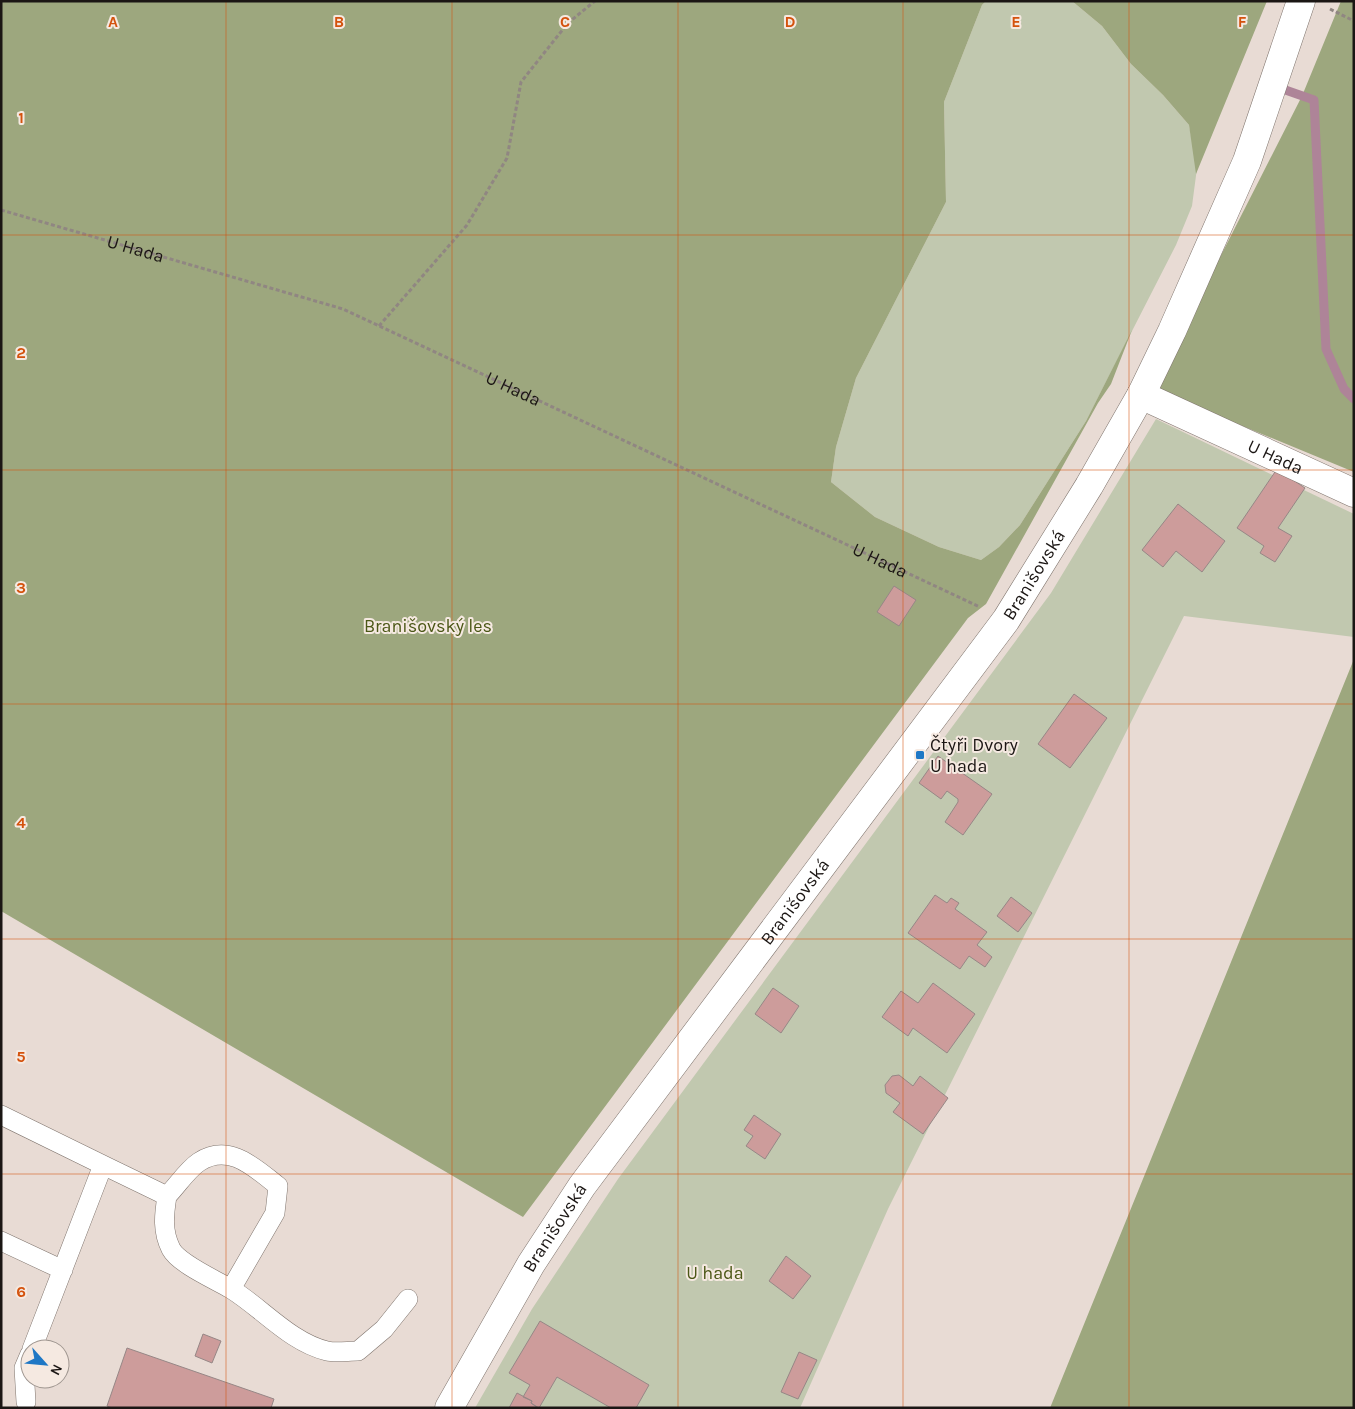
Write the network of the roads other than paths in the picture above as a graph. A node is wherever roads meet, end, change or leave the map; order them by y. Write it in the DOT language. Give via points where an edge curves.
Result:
graph roads {
  1 [pos="1312,3"];
  2 [pos="1141,395"];
  3 [pos="1354,493"];
  4 [pos="1,1115"];
  5 [pos="103,1165"];
  6 [pos="167,1196"];
  7 [pos="1,1241"];
  8 [pos="63,1270"];
  9 [pos="231,1289"];
  10 [pos="408,1300"];
  11 [pos="36,1339"];
  12 [pos="26,1389"];
  13 [pos="28,1406"];
  14 [pos="449,1408"];
  1 -- 2 [label="street, Branišovská" via="1247,161"];
  2 -- 3 [label="street, U Hada"];
  2 -- 14 [label="street, Branišovská" via="1085,494 1006,620 582,1186 531,1264"];
  4 -- 5 [label="lane"];
  5 -- 6 [label="lane"];
  5 -- 8 [label="lane"];
  6 -- 9 [label="lane" via="163,1221 171,1250 196,1270"];
  6 -- 9 [label="lane" via="198,1162 220,1153 247,1161 278,1186 275,1213"];
  7 -- 8 [label="lane"];
  8 -- 11 [label="lane"];
  9 -- 10 [label="lane" via="295,1336 327,1351 358,1352 384,1329"];
  12 -- 13 [label="lane"];
}
